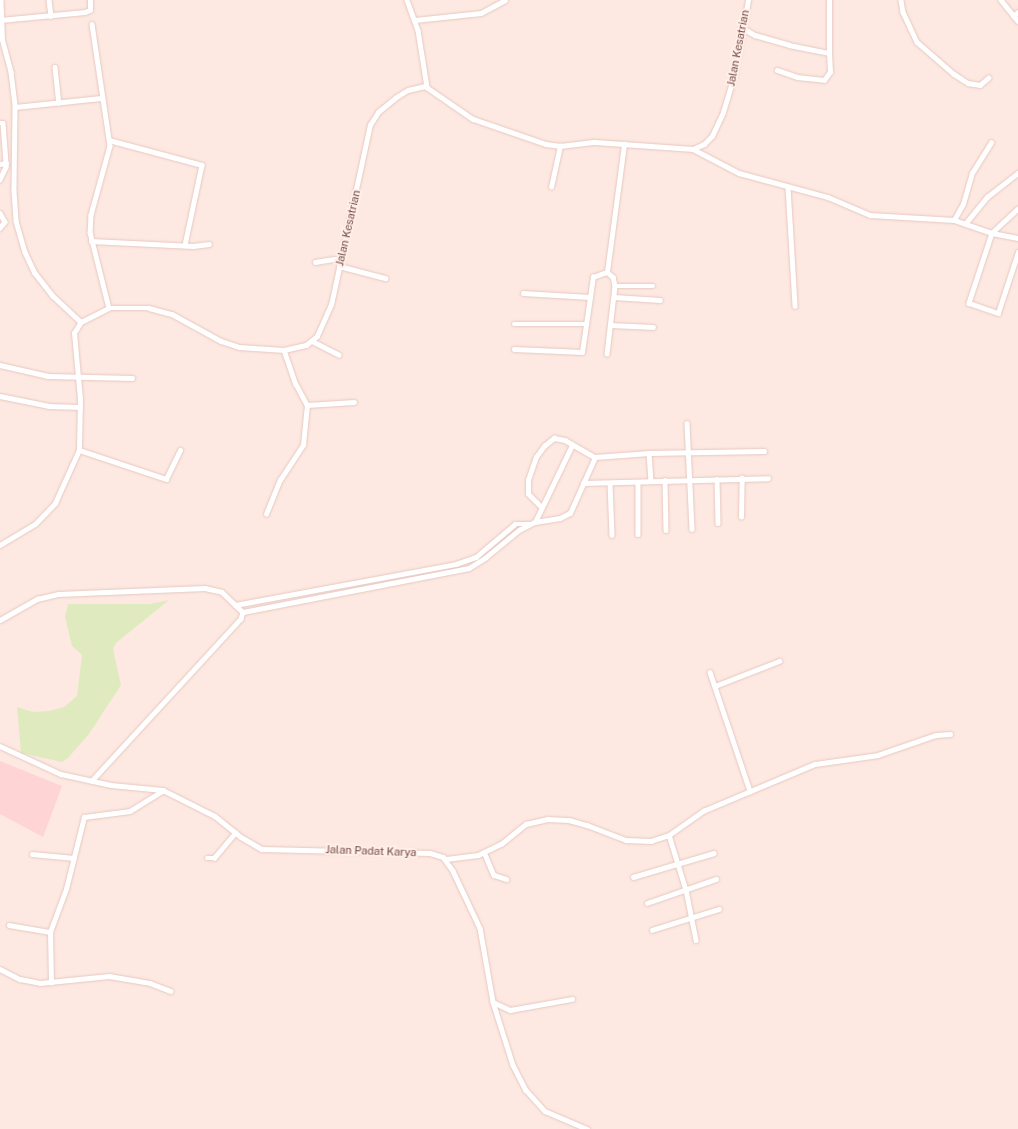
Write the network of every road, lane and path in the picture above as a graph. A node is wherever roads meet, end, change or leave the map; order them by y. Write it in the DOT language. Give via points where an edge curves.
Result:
graph roads {
  1 [pos="1,0"];
  2 [pos="49,0"];
  3 [pos="90,0"];
  4 [pos="407,0"];
  5 [pos="504,0"];
  6 [pos="748,0"];
  7 [pos="829,0"];
  8 [pos="901,0"];
  9 [pos="1001,0"];
  10 [pos="1018,12"];
  11 [pos="51,16"];
  12 [pos="1013,16"];
  13 [pos="0,20"];
  14 [pos="415,20"];
  15 [pos="1018,21"];
  16 [pos="92,24"];
  17 [pos="741,27"];
  18 [pos="829,52"];
  19 [pos="55,67"];
  20 [pos="777,70"];
  21 [pos="988,78"];
  22 [pos="427,87"];
  23 [pos="101,98"];
  24 [pos="59,103"];
  25 [pos="15,107"];
  26 [pos="0,123"];
  27 [pos="109,140"];
  28 [pos="624,144"];
  29 [pos="991,144"];
  30 [pos="560,146"];
  31 [pos="693,149"];
  32 [pos="6,163"];
  33 [pos="0,164"];
  34 [pos="1018,173"];
  35 [pos="0,180"];
  36 [pos="551,187"];
  37 [pos="788,187"];
  38 [pos="1018,209"];
  39 [pos="0,213"];
  40 [pos="954,220"];
  41 [pos="965,224"];
  42 [pos="0,228"];
  43 [pos="992,233"];
  44 [pos="1018,238"];
  45 [pos="91,240"];
  46 [pos="209,244"];
  47 [pos="185,245"];
  48 [pos="1018,252"];
  49 [pos="341,258"];
  50 [pos="315,262"];
  51 [pos="339,266"];
  52 [pos="607,272"];
  53 [pos="386,278"];
  54 [pos="615,286"];
  55 [pos="653,286"];
  56 [pos="523,294"];
  57 [pos="590,297"];
  58 [pos="614,297"];
  59 [pos="660,300"];
  60 [pos="795,306"];
  61 [pos="108,308"];
  62 [pos="81,322"];
  63 [pos="514,324"];
  64 [pos="586,324"];
  65 [pos="611,325"];
  66 [pos="653,326"];
  67 [pos="312,341"];
  68 [pos="514,349"];
  69 [pos="284,350"];
  70 [pos="607,354"];
  71 [pos="340,355"];
  72 [pos="0,365"];
  73 [pos="78,378"];
  74 [pos="132,378"];
  75 [pos="0,396"];
  76 [pos="354,402"];
  77 [pos="307,405"];
  78 [pos="80,407"];
  79 [pos="686,423"];
  80 [pos="572,445"];
  81 [pos="79,450"];
  82 [pos="180,450"];
  83 [pos="764,451"];
  84 [pos="649,453"];
  85 [pos="688,453"];
  86 [pos="595,457"];
  87 [pos="742,478"];
  88 [pos="768,478"];
  89 [pos="717,479"];
  90 [pos="665,480"];
  91 [pos="690,480"];
  92 [pos="651,481"];
  93 [pos="638,482"];
  94 [pos="583,483"];
  95 [pos="610,483"];
  96 [pos="541,507"];
  97 [pos="266,514"];
  98 [pos="741,517"];
  99 [pos="535,522"];
  100 [pos="718,523"];
  101 [pos="530,524"];
  102 [pos="666,530"];
  103 [pos="692,530"];
  104 [pos="638,534"];
  105 [pos="612,535"];
  106 [pos="0,545"];
  107 [pos="235,605"];
  108 [pos="242,612"];
  109 [pos="0,620"];
  110 [pos="779,661"];
  111 [pos="710,672"];
  112 [pos="715,686"];
  113 [pos="950,734"];
  114 [pos="0,746"];
  115 [pos="92,781"];
  116 [pos="163,790"];
  117 [pos="750,791"];
  118 [pos="235,832"];
  119 [pos="669,835"];
  120 [pos="484,852"];
  121 [pos="714,853"];
  122 [pos="32,854"];
  123 [pos="74,858"];
  124 [pos="207,858"];
  125 [pos="446,859"];
  126 [pos="678,864"];
  127 [pos="632,877"];
  128 [pos="506,879"];
  129 [pos="716,879"];
  130 [pos="686,890"];
  131 [pos="647,903"];
  132 [pos="719,909"];
  133 [pos="693,916"];
  134 [pos="9,925"];
  135 [pos="652,930"];
  136 [pos="50,932"];
  137 [pos="696,940"];
  138 [pos="0,969"];
  139 [pos="51,983"];
  140 [pos="171,991"];
  141 [pos="572,999"];
  142 [pos="493,1002"];
  143 [pos="587,1129"];
  1 -- 13 [label="street"];
  2 -- 11 [label="street"];
  3 -- 11 [label="street" via="89,11"];
  4 -- 14 [label="street"];
  5 -- 14 [label="street" via="481,13"];
  6 -- 17 [label="street, Jalan Kesatrian"];
  7 -- 18 [label="street"];
  8 -- 21 [label="street" via="903,12 917,42 968,83 980,85"];
  9 -- 12 [label="street"];
  10 -- 12 [label="street"];
  11 -- 13 [label="street"];
  12 -- 15 [label="street"];
  13 -- 25 [label="street" via="11,72"];
  14 -- 22 [label="street"];
  16 -- 23 [label="street"];
  17 -- 18 [label="street" via="755,35 789,46"];
  17 -- 31 [label="street, Jalan Kesatrian" via="734,75 723,112 712,136 704,144"];
  18 -- 20 [label="street" via="830,72 824,80 797,77"];
  19 -- 24 [label="street"];
  22 -- 30 [label="street" via="479,122 534,141"];
  22 -- 49 [label="street, Jalan Kesatrian" via="416,87 395,98 378,112 370,125 360,163 352,218"];
  23 -- 24 [label="street"];
  23 -- 27 [label="street"];
  24 -- 25 [label="street"];
  25 -- 62 [label="street" via="14,210 25,252 45,288"];
  26 -- 32 [label="street" via="3,123"];
  27 -- 45 [label="street" via="106,166 91,215"];
  27 -- 47 [label="street" via="202,165"];
  28 -- 30 [label="street" via="595,142"];
  28 -- 31 [label="street"];
  28 -- 52 [label="street"];
  29 -- 40 [label="street" via="974,169 963,204"];
  30 -- 36 [label="street"];
  31 -- 37 [label="street" via="739,173"];
  32 -- 33 [label="street"];
  32 -- 35 [label="street"];
  34 -- 41 [label="street" via="987,197"];
  37 -- 40 [label="street" via="828,197 877,217"];
  37 -- 60 [label="street"];
  38 -- 43 [label="street"];
  39 -- 42 [label="street" via="5,222"];
  40 -- 41 [label="street"];
  41 -- 43 [label="street"];
  43 -- 44 [label="street"];
  43 -- 48 [label="street" via="969,303 998,313"];
  45 -- 47 [label="street"];
  45 -- 61 [label="street"];
  46 -- 47 [label="street"];
  49 -- 50 [label="street"];
  49 -- 51 [label="street, Jalan Kesatrian"];
  51 -- 53 [label="street"];
  51 -- 67 [label="street, Jalan Kesatrian" via="327,317"];
  52 -- 54 [label="street" via="613,277"];
  52 -- 57 [label="street" via="593,277"];
  54 -- 55 [label="street"];
  54 -- 58 [label="street"];
  56 -- 57 [label="street"];
  57 -- 64 [label="street"];
  58 -- 59 [label="street"];
  58 -- 65 [label="street"];
  61 -- 62 [label="street"];
  61 -- 69 [label="street" via="131,306 161,310 184,319 230,345 254,350"];
  62 -- 73 [label="street" via="74,333"];
  63 -- 64 [label="street"];
  64 -- 68 [label="street" via="582,352"];
  65 -- 66 [label="street"];
  65 -- 70 [label="street"];
  67 -- 69 [label="street"];
  67 -- 71 [label="street"];
  69 -- 77 [label="street" via="296,384"];
  72 -- 73 [label="street" via="44,376"];
  73 -- 74 [label="street"];
  73 -- 78 [label="street"];
  75 -- 78 [label="street" via="49,406"];
  76 -- 77 [label="street"];
  77 -- 97 [label="street" via="303,445 280,480"];
  78 -- 81 [label="street"];
  79 -- 85 [label="street"];
  80 -- 86 [label="street"];
  80 -- 96 [label="street"];
  80 -- 96 [label="street" via="554,438 536,457 527,487 530,497"];
  81 -- 82 [label="street" via="166,479"];
  81 -- 106 [label="street" via="64,486 51,507 35,524"];
  83 -- 85 [label="street"];
  84 -- 85 [label="street"];
  84 -- 86 [label="street"];
  84 -- 92 [label="street"];
  85 -- 91 [label="street"];
  86 -- 94 [label="street"];
  87 -- 88 [label="street"];
  87 -- 89 [label="street"];
  87 -- 98 [label="street"];
  89 -- 91 [label="street"];
  89 -- 100 [label="street"];
  90 -- 91 [label="street"];
  90 -- 92 [label="street"];
  90 -- 102 [label="street"];
  91 -- 103 [label="street"];
  92 -- 93 [label="street"];
  93 -- 95 [label="street"];
  93 -- 104 [label="street"];
  94 -- 95 [label="street"];
  94 -- 99 [label="street" via="570,513 560,518"];
  95 -- 105 [label="street"];
  96 -- 99 [label="street"];
  99 -- 101 [label="street"];
  101 -- 107 [label="street" via="515,524 476,557 456,564"];
  101 -- 108 [label="street" via="470,568"];
  107 -- 108 [label="street"];
  107 -- 109 [label="street" via="222,592 212,588 67,593 41,598"];
  108 -- 115 [label="street" via="242,619"];
  110 -- 112 [label="street"];
  111 -- 112 [label="street"];
  112 -- 117 [label="street"];
  113 -- 117 [label="street" via="936,735 878,755 815,764"];
  114 -- 115 [label="street, Jalan Padat Karya" via="44,768"];
  115 -- 116 [label="street, Jalan Padat Karya"];
  116 -- 118 [label="street, Jalan Padat Karya" via="215,816"];
  116 -- 123 [label="street" via="130,811 84,817"];
  117 -- 119 [label="street" via="703,811"];
  118 -- 124 [label="street" via="214,858"];
  118 -- 125 [label="street, Jalan Padat Karya" via="255,846 271,851 430,853"];
  119 -- 120 [label="street" via="637,843 581,823 548,819 526,824 501,844"];
  119 -- 126 [label="street"];
  120 -- 125 [label="street" via="467,858"];
  120 -- 128 [label="street" via="494,875"];
  121 -- 126 [label="street"];
  122 -- 123 [label="street"];
  123 -- 136 [label="street"];
  125 -- 142 [label="street" via="480,928"];
  126 -- 127 [label="street"];
  126 -- 130 [label="street"];
  129 -- 130 [label="street"];
  130 -- 131 [label="street"];
  130 -- 133 [label="street"];
  132 -- 133 [label="street"];
  133 -- 135 [label="street"];
  133 -- 137 [label="street"];
  134 -- 136 [label="street"];
  136 -- 139 [label="street"];
  138 -- 139 [label="street" via="20,979"];
  139 -- 140 [label="street" via="109,976 150,983"];
  141 -- 142 [label="street" via="510,1010"];
  142 -- 143 [label="street" via="513,1064 530,1096 555,1117"];
}
